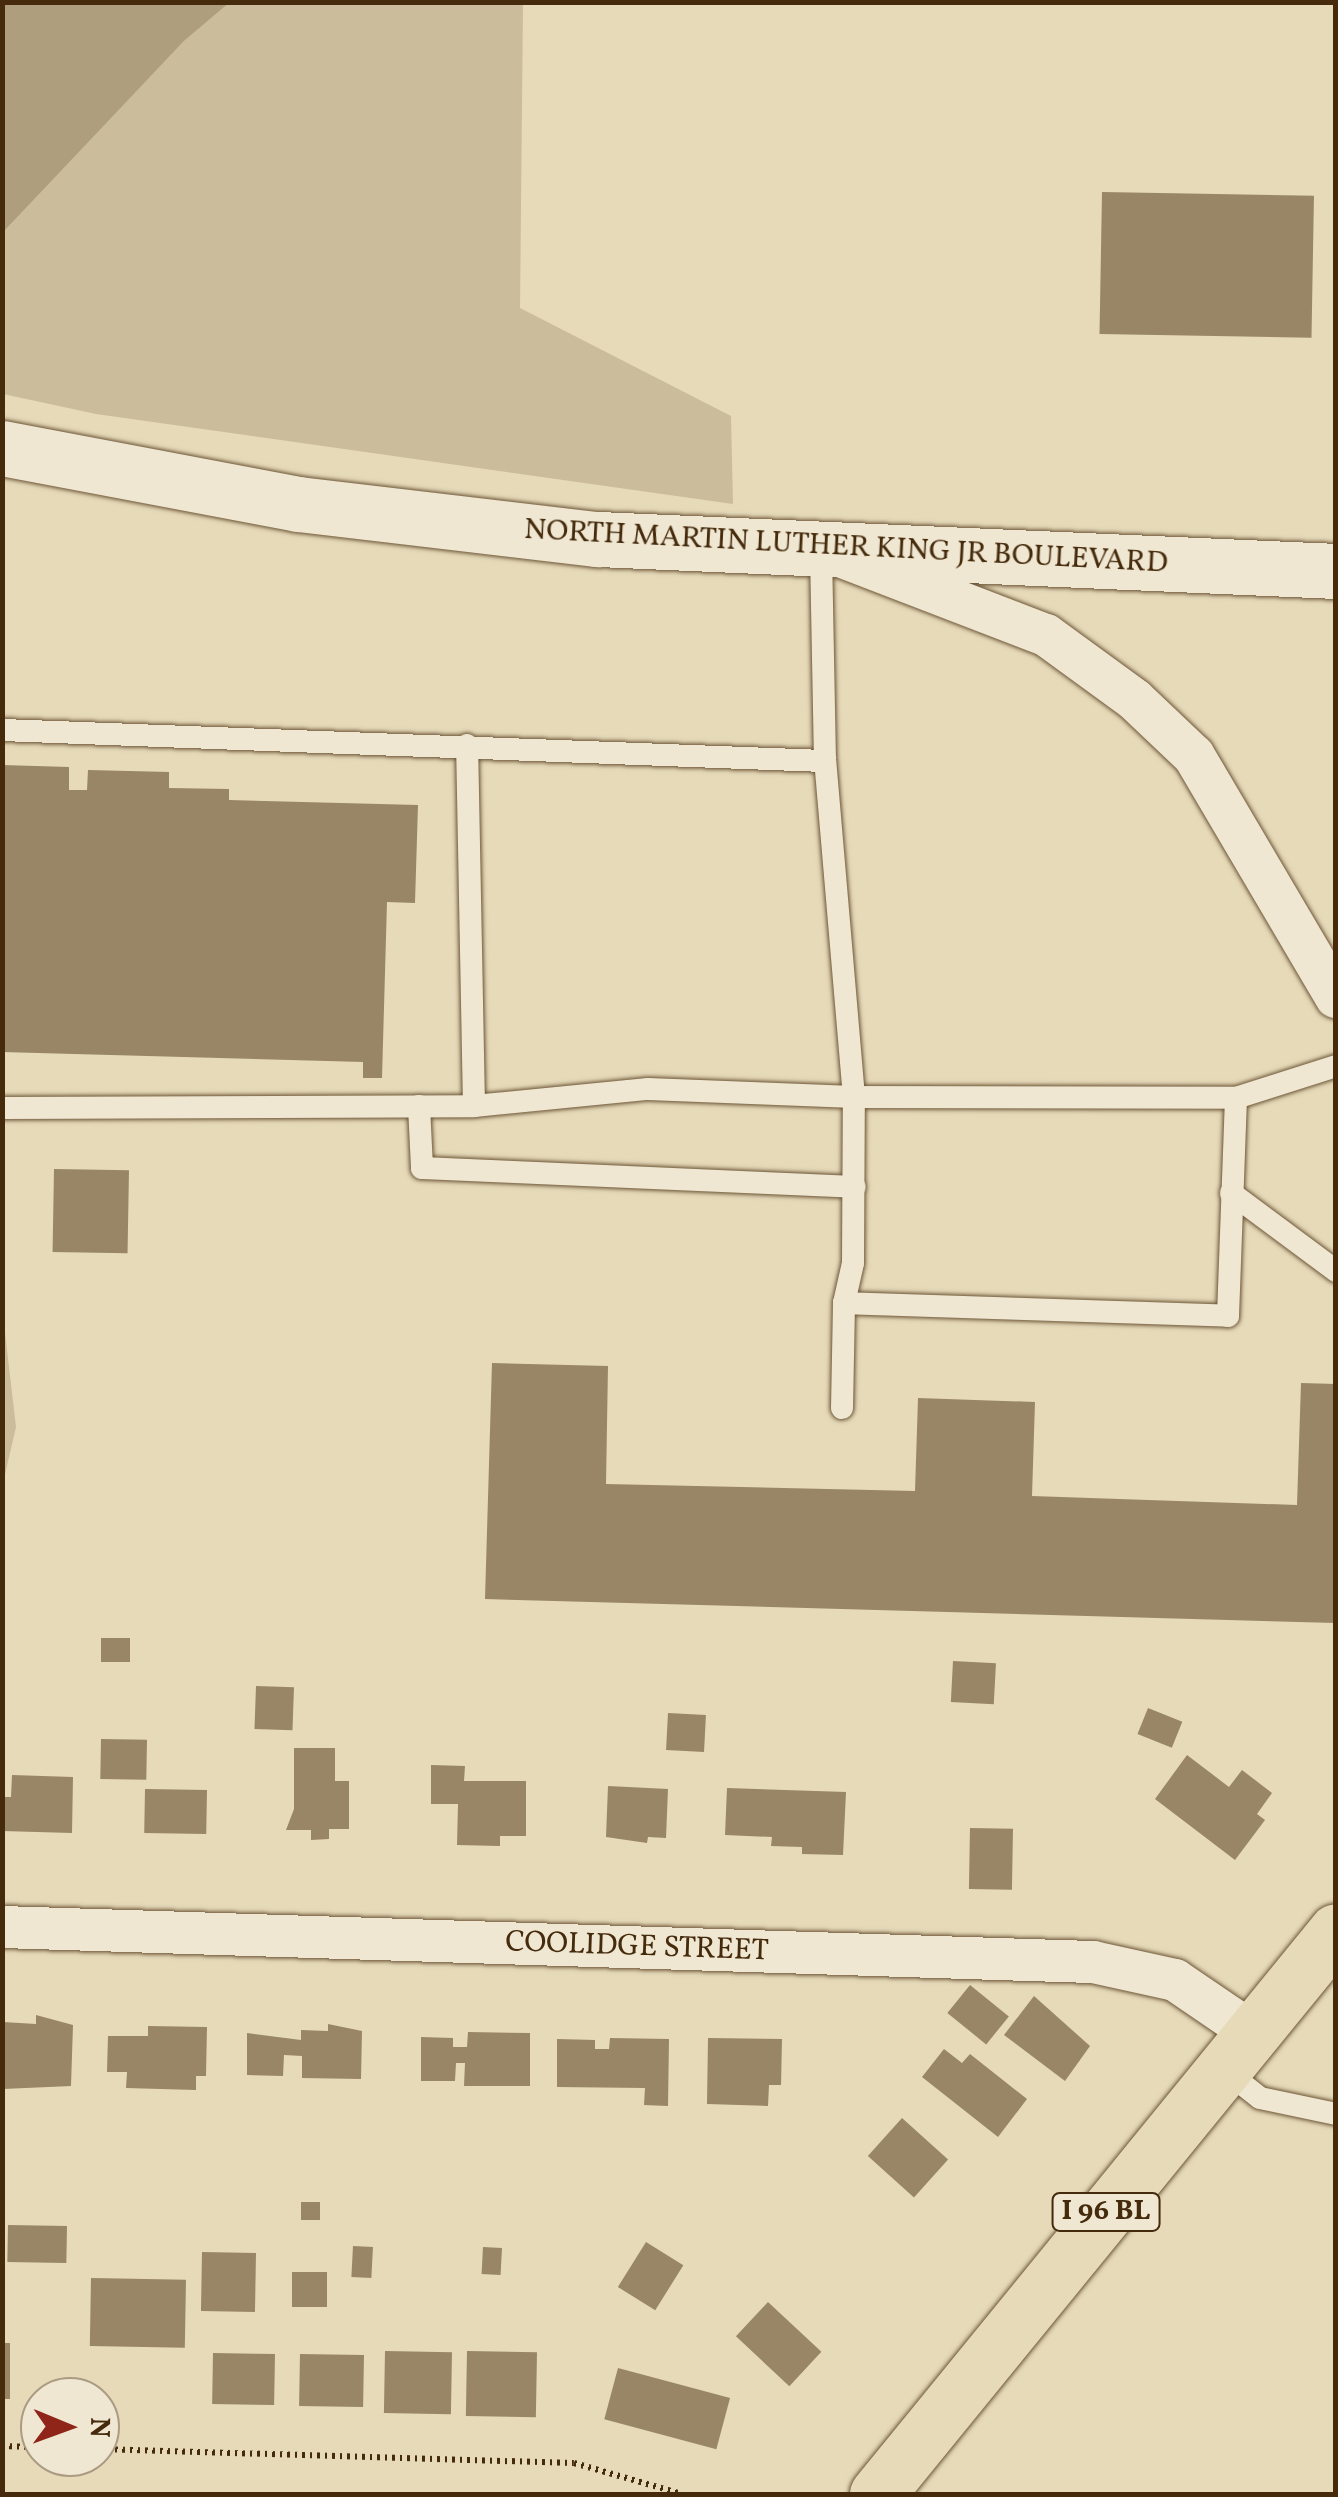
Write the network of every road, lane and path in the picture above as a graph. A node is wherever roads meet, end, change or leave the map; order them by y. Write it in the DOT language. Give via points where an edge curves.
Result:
graph roads {
  1 [pos="2,448"];
  2 [pos="821,549"];
  3 [pos="1336,572"];
  4 [pos="2,730"];
  5 [pos="467,744"];
  6 [pos="824,761"];
  7 [pos="1336,997"];
  8 [pos="1336,1066"];
  9 [pos="854,1097"];
  10 [pos="1236,1098"];
  11 [pos="419,1106"];
  12 [pos="474,1106"];
  13 [pos="2,1108"];
  14 [pos="855,1187"];
  15 [pos="1231,1194"];
  16 [pos="1336,1271"];
  17 [pos="844,1303"];
  18 [pos="842,1408"];
  19 [pos="2,1926"];
  20 [pos="1336,1931"];
  21 [pos="1238,2051"];
  22 [pos="1336,2114"];
  23 [pos="120,2450"];
  24 [pos="682,2494"];
  25 [pos="877,2494"];
  1 -- 2 [label="street, NORTH MARTIN LUTHER KING JR BOULEVARD" via="298,504 598,539"];
  2 -- 3 [label="street, NORTH MARTIN LUTHER KING JR BOULEVARD"];
  2 -- 6 [label="lane"];
  2 -- 7 [label="street" via="1046,636 1134,700 1194,756"];
  4 -- 5 [label="lane"];
  5 -- 6 [label="lane"];
  5 -- 12 [label="lane"];
  6 -- 9 [label="lane"];
  8 -- 10 [label="lane"];
  9 -- 10 [label="lane"];
  9 -- 12 [label="lane" via="648,1089"];
  9 -- 14 [label="lane"];
  10 -- 15 [label="lane"];
  11 -- 12 [label="lane"];
  11 -- 13 [label="lane"];
  11 -- 14 [label="lane" via="422,1168"];
  14 -- 17 [label="lane" via="853,1263"];
  15 -- 16 [label="lane"];
  15 -- 17 [label="lane" via="1228,1316"];
  17 -- 18 [label="lane"];
  19 -- 21 [label="street, COOLIDGE STREET" via="1092,1962 1174,1980"];
  20 -- 21 [label="main road, I 96 BL"];
  21 -- 22 [label="lane" via="1260,2098"];
  21 -- 25 [label="main road, I 96 BL"];
  23 -- 24 [label="path" via="574,2463"];
}
